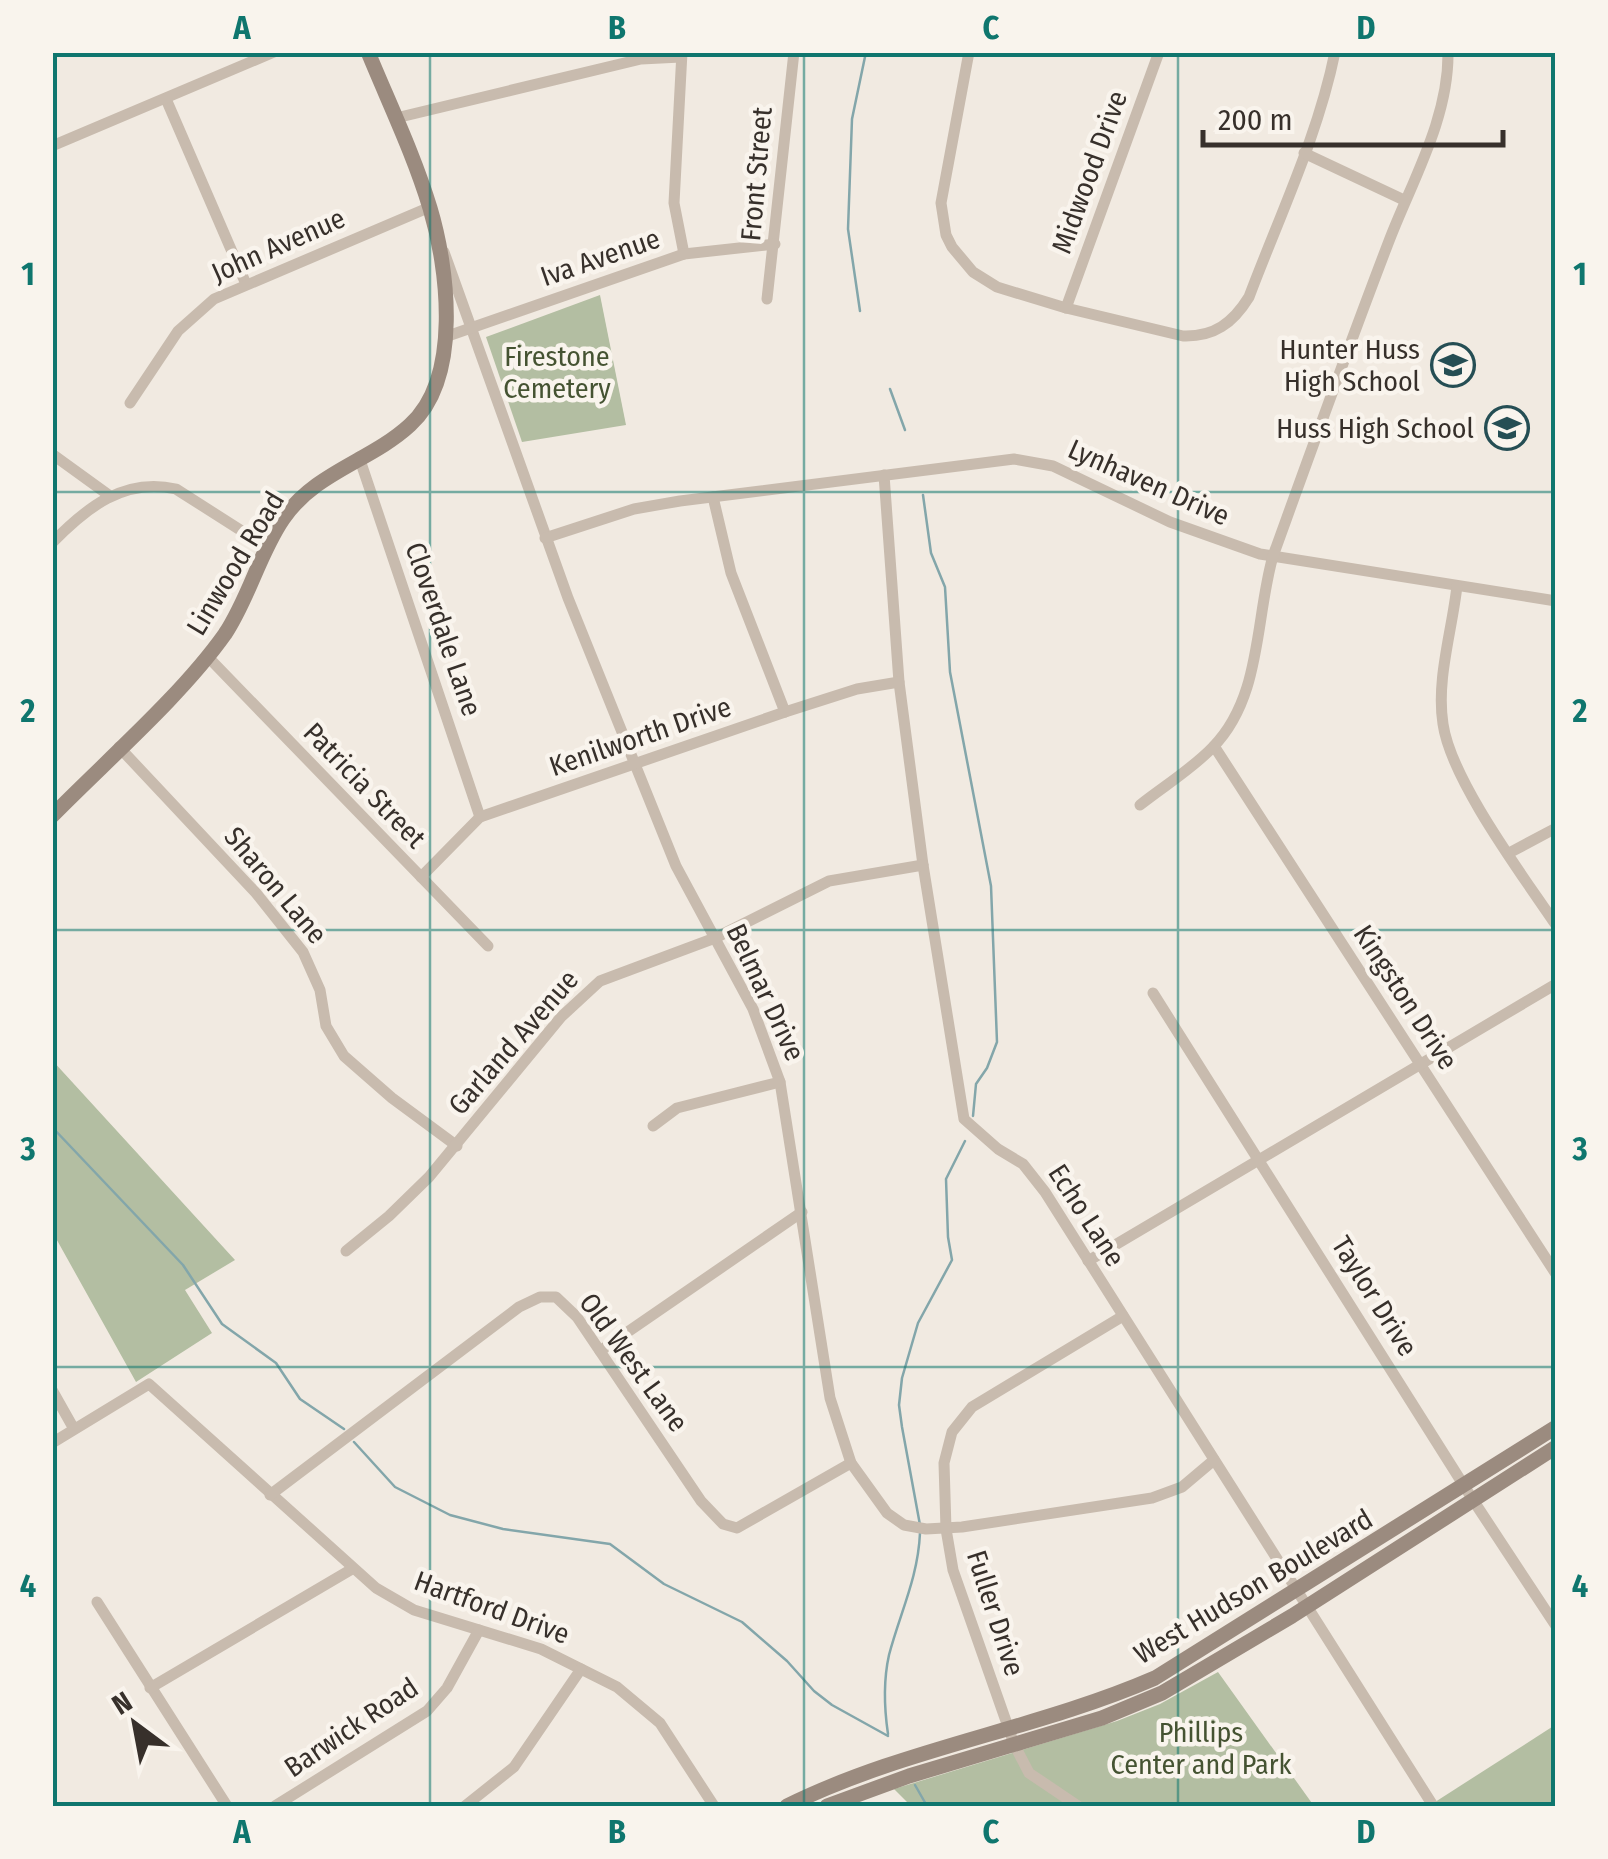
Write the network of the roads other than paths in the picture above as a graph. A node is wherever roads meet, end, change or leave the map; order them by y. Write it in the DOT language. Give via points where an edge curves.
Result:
graph roads {
  1 [pos="274,52"];
  2 [pos="368,52"];
  3 [pos="592,52"];
  4 [pos="794,52"];
  5 [pos="968,52"];
  6 [pos="1159,52"];
  7 [pos="1336,52"];
  8 [pos="1448,52"];
  9 [pos="682,54"];
  10 [pos="595,70"];
  11 [pos="166,100"];
  12 [pos="396,118"];
  13 [pos="52,146"];
  14 [pos="1304,154"];
  15 [pos="1404,200"];
  16 [pos="430,206"];
  17 [pos="438,238"];
  18 [pos="775,244"];
  19 [pos="684,254"];
  20 [pos="246,284"];
  21 [pos="767,300"];
  22 [pos="1066,308"];
  23 [pos="473,327"];
  24 [pos="445,337"];
  25 [pos="130,403"];
  26 [pos="52,454"];
  27 [pos="360,457"];
  28 [pos="884,474"];
  29 [pos="110,496"];
  30 [pos="713,496"];
  31 [pos="546,538"];
  32 [pos="52,544"];
  33 [pos="268,547"];
  34 [pos="1273,556"];
  35 [pos="1457,586"];
  36 [pos="1556,601"];
  37 [pos="208,657"];
  38 [pos="899,682"];
  39 [pos="785,712"];
  40 [pos="1214,746"];
  41 [pos="120,748"];
  42 [pos="636,764"];
  43 [pos="1140,804"];
  44 [pos="52,816"];
  45 [pos="480,816"];
  46 [pos="1556,828"];
  47 [pos="1508,854"];
  48 [pos="922,865"];
  49 [pos="420,878"];
  50 [pos="1556,925"];
  51 [pos="715,938"];
  52 [pos="488,946"];
  53 [pos="1556,984"];
  54 [pos="1152,993"];
  55 [pos="1420,1064"];
  56 [pos="780,1082"];
  57 [pos="652,1126"];
  58 [pos="457,1146"];
  59 [pos="1258,1158"];
  60 [pos="802,1212"];
  61 [pos="346,1251"];
  62 [pos="1088,1261"];
  63 [pos="1556,1274"];
  64 [pos="1123,1316"];
  65 [pos="600,1351"];
  66 [pos="52,1390"];
  67 [pos="1556,1427"];
  68 [pos="74,1429"];
  69 [pos="52,1444"];
  70 [pos="1556,1447"];
  71 [pos="1214,1460"];
  72 [pos="851,1464"];
  73 [pos="1468,1493"];
  74 [pos="270,1495"];
  75 [pos="946,1529"];
  76 [pos="352,1569"];
  77 [pos="1296,1592"];
  78 [pos="96,1602"];
  79 [pos="1306,1606"];
  80 [pos="1556,1626"];
  81 [pos="479,1630"];
  82 [pos="582,1668"];
  83 [pos="150,1688"];
  84 [pos="1008,1728"];
  85 [pos="1014,1744"];
  86 [pos="1432,1804"];
  87 [pos="227,1806"];
  88 [pos="276,1806"];
  89 [pos="466,1806"];
  90 [pos="714,1806"];
  91 [pos="787,1806"];
  92 [pos="827,1806"];
  93 [pos="1078,1806"];
  1 -- 11 [label="street"];
  2 -- 12 [label="main road, Linwood Road"];
  3 -- 10 [label="street"];
  4 -- 18 [label="street, Front Street"];
  5 -- 22 [label="street" via="942,190 946,235 984,280"];
  6 -- 22 [label="street, Midwood Drive"];
  7 -- 14 [label="street"];
  8 -- 15 [label="street" via="1446,90"];
  9 -- 10 [label="street"];
  9 -- 19 [label="street" via="674,203"];
  10 -- 12 [label="street"];
  11 -- 13 [label="street"];
  11 -- 20 [label="street"];
  12 -- 16 [label="main road, Linwood Road"];
  14 -- 15 [label="street"];
  14 -- 22 [label="street" via="1249,297 1220,329 1184,336"];
  15 -- 34 [label="street"];
  16 -- 17 [label="main road, Linwood Road"];
  16 -- 20 [label="street, John Avenue"];
  17 -- 23 [label="street, Belmar Drive"];
  17 -- 24 [label="main road, Linwood Road"];
  18 -- 19 [label="street, Iva Avenue"];
  18 -- 21 [label="street, Front Street"];
  19 -- 23 [label="street, Iva Avenue"];
  20 -- 25 [label="street, John Avenue" via="188,318"];
  23 -- 24 [label="street, Iva Avenue"];
  23 -- 31 [label="street, Belmar Drive"];
  24 -- 27 [label="main road, Linwood Road" via="438,380 420,415"];
  26 -- 29 [label="street"];
  27 -- 33 [label="main road, Linwood Road" via="300,498"];
  27 -- 45 [label="street, Cloverdale Lane"];
  28 -- 30 [label="street, Lynhaven Drive"];
  28 -- 34 [label="street, Lynhaven Drive" via="995,460 1040,462 1170,522"];
  28 -- 38 [label="street, Echo Lane"];
  29 -- 32 [label="street"];
  29 -- 33 [label="street" via="148,486 176,489"];
  30 -- 31 [label="street, Lynhaven Drive" via="634,509"];
  30 -- 39 [label="street" via="731,573"];
  31 -- 42 [label="street, Belmar Drive"];
  33 -- 37 [label="main road, Linwood Road" via="237,616"];
  34 -- 35 [label="street, Lynhaven Drive"];
  34 -- 40 [label="street" via="1251,676"];
  35 -- 36 [label="street, Lynhaven Drive"];
  35 -- 47 [label="street" via="1443,724 1459,770"];
  37 -- 41 [label="main road, Linwood Road"];
  37 -- 49 [label="street, Patricia Street"];
  38 -- 39 [label="street, Kenilworth Drive"];
  38 -- 48 [label="street, Echo Lane"];
  39 -- 42 [label="street, Kenilworth Drive"];
  40 -- 43 [label="street"];
  40 -- 55 [label="street, Kingston Drive"];
  41 -- 44 [label="main road, Linwood Road"];
  41 -- 58 [label="street, Sharon Lane" via="303,952 326,1026 344,1056"];
  42 -- 45 [label="street, Kenilworth Drive"];
  42 -- 51 [label="street, Belmar Drive" via="676,866"];
  45 -- 49 [label="street, Kenilworth Drive"];
  46 -- 47 [label="street"];
  47 -- 50 [label="street"];
  48 -- 51 [label="street, Garland Avenue" via="829,881"];
  48 -- 62 [label="street, Echo Lane" via="964,1119 1023,1164"];
  49 -- 52 [label="street, Patricia Street"];
  51 -- 56 [label="street, Belmar Drive"];
  51 -- 58 [label="street, Garland Avenue" via="617,972 585,992"];
  53 -- 55 [label="street"];
  54 -- 59 [label="street, Taylor Drive"];
  55 -- 59 [label="street"];
  55 -- 63 [label="street, Kingston Drive"];
  56 -- 57 [label="street" via="677,1108"];
  56 -- 60 [label="street, Belmar Drive"];
  58 -- 61 [label="street, Garland Avenue"];
  59 -- 62 [label="street"];
  59 -- 73 [label="street, Taylor Drive"];
  60 -- 65 [label="street"];
  60 -- 72 [label="street, Belmar Drive" via="830,1398"];
  62 -- 64 [label="street, Echo Lane"];
  64 -- 71 [label="street, Echo Lane"];
  64 -- 75 [label="street, Fuller Drive" via="998,1388 961,1418 946,1447"];
  65 -- 72 [label="street, Old West Lane" via="723,1524 737,1528"];
  65 -- 74 [label="street, Old West Lane" via="556,1297 540,1297"];
  66 -- 68 [label="street"];
  67 -- 73 [label="main road, West Hudson Boulevard"];
  68 -- 69 [label="street"];
  68 -- 74 [label="street, Hartford Drive" via="149,1384"];
  70 -- 73 [label="main road, West Hudson Boulevard"];
  71 -- 75 [label="street, Belmar Drive" via="1182,1487 1152,1498"];
  71 -- 77 [label="street, Echo Lane"];
  72 -- 75 [label="street, Belmar Drive" via="875,1500 904,1525"];
  73 -- 77 [label="main road, West Hudson Boulevard"];
  73 -- 79 [label="main road, West Hudson Boulevard"];
  73 -- 80 [label="street, Taylor Drive"];
  74 -- 76 [label="street, Hartford Drive"];
  75 -- 84 [label="street, Fuller Drive" via="964,1606"];
  76 -- 81 [label="street, Hartford Drive" via="414,1610"];
  76 -- 83 [label="street"];
  77 -- 79 [label="street, Echo Lane"];
  77 -- 84 [label="main road, West Hudson Boulevard" via="1155,1678"];
  78 -- 83 [label="street"];
  79 -- 85 [label="main road, West Hudson Boulevard" via="1162,1693"];
  79 -- 86 [label="street, Echo Lane"];
  81 -- 82 [label="street, Hartford Drive"];
  81 -- 88 [label="street, Barwick Road" via="427,1712"];
  82 -- 89 [label="street" via="514,1767"];
  82 -- 90 [label="street, Hartford Drive" via="652,1715"];
  83 -- 87 [label="street"];
  84 -- 85 [label="street, Fuller Drive"];
  84 -- 91 [label="main road, West Hudson Boulevard" via="900,1760"];
  85 -- 92 [label="main road, West Hudson Boulevard"];
  85 -- 93 [label="street, Fuller Drive" via="1029,1774"];
}
